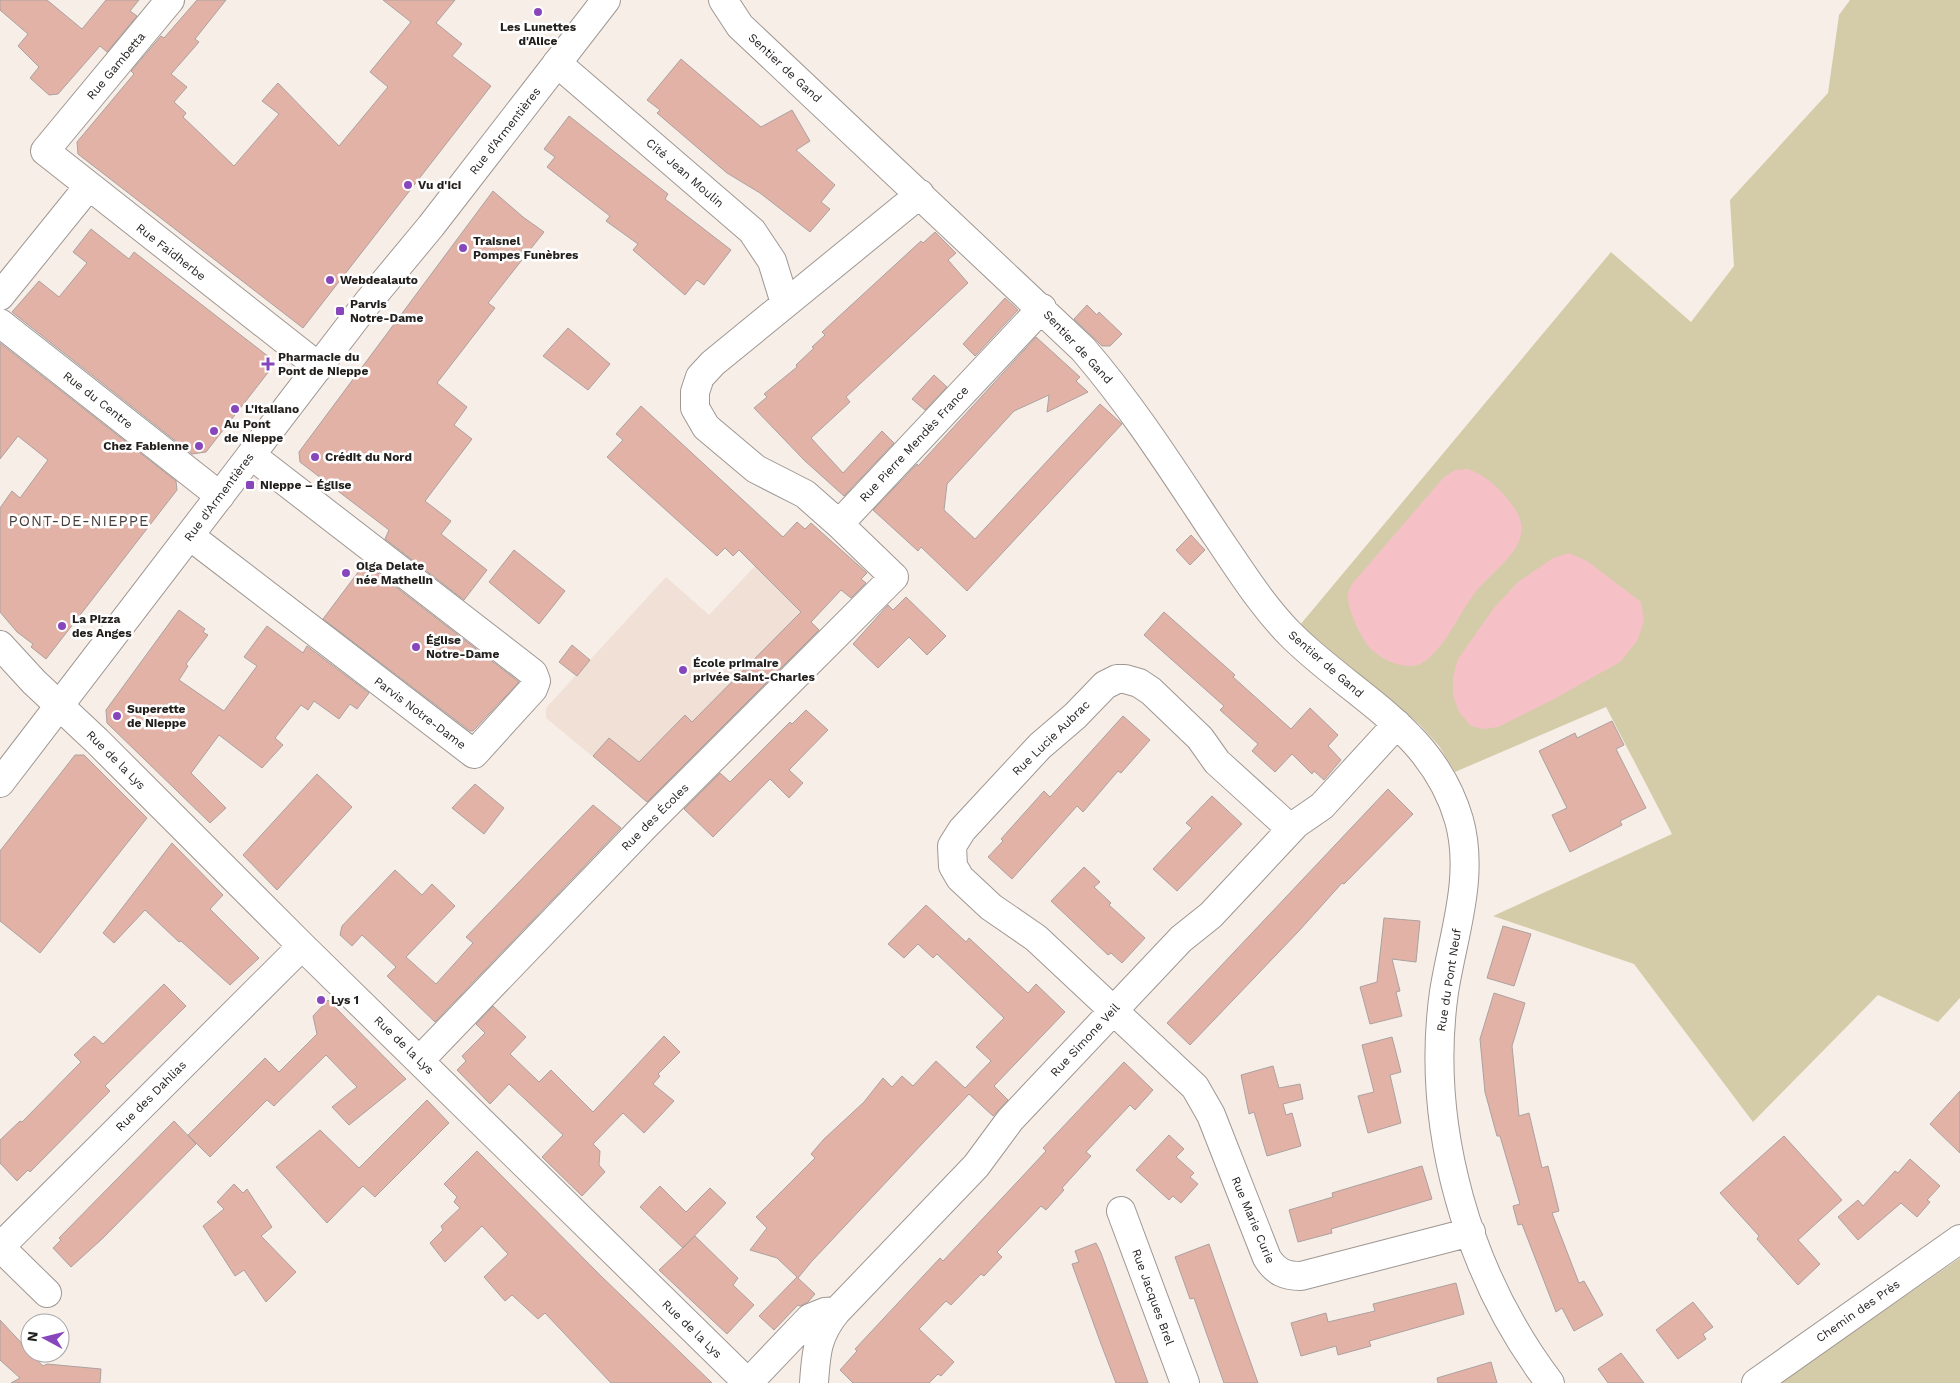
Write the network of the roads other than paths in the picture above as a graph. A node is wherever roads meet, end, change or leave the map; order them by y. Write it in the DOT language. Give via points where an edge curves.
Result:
graph roads {
  1 [pos="170,0"];
  2 [pos="606,0"];
  3 [pos="723,0"];
  4 [pos="557,63"];
  5 [pos="61,132"];
  6 [pos="88,187"];
  7 [pos="920,194"];
  8 [pos="0,296"];
  9 [pos="785,303"];
  10 [pos="1042,308"];
  11 [pos="0,323"];
  12 [pos="319,367"];
  13 [pos="251,455"];
  14 [pos="220,496"];
  15 [pos="839,524"];
  16 [pos="190,536"];
  17 [pos="0,645"];
  18 [pos="60,705"];
  19 [pos="1397,724"];
  20 [pos="0,783"];
  21 [pos="1291,829"];
  22 [pos="302,946"];
  23 [pos="1113,1011"];
  24 [pos="420,1060"];
  25 [pos="1121,1211"];
  26 [pos="1470,1232"];
  27 [pos="1960,1239"];
  28 [pos="0,1247"];
  29 [pos="47,1293"];
  30 [pos="837,1311"];
  31 [pos="748,1383"];
  32 [pos="814,1383"];
  33 [pos="1185,1383"];
  34 [pos="1550,1383"];
  35 [pos="1756,1383"];
  1 -- 5 [label="street, Rue Gambetta"];
  2 -- 4 [label="street, Rue d'Armentières"];
  3 -- 7 [label="street, Sentier de Gand" via="740,26"];
  4 -- 9 [label="street, Cité Jean Moulin" via="752,231 772,260"];
  4 -- 12 [label="street, Rue d'Armentières"];
  5 -- 6 [label="street, Rue Faidherbe" via="45,151"];
  6 -- 8 [label="street"];
  6 -- 12 [label="street, Rue Faidherbe"];
  7 -- 9 [label="street"];
  7 -- 10 [label="street, Sentier de Gand"];
  9 -- 15 [label="street" via="706,370 697,384 696,408 706,427 756,469 805,494"];
  10 -- 15 [label="street, Rue Pierre Mendès France"];
  10 -- 19 [label="street, Sentier de Gand" via="1111,381 1276,619"];
  11 -- 14 [label="street, Rue du Centre"];
  12 -- 13 [label="street, Rue d'Armentières"];
  13 -- 14 [label="street, Rue d'Armentières"];
  13 -- 16 [label="street, Parvis Notre-Dame" via="533,673 536,681 533,689 474,754"];
  14 -- 16 [label="street, Rue d'Armentières"];
  15 -- 24 [label="street, Rue des Écoles" via="894,577 645,826"];
  16 -- 18 [label="street, Rue d'Armentières"];
  17 -- 18 [label="street, Rue de la Lys"];
  18 -- 20 [label="street, Rue d'Armentières"];
  18 -- 22 [label="street, Rue de la Lys"];
  19 -- 21 [label="street, Rue Simone Veil" via="1322,806"];
  19 -- 26 [label="street, Rue du Pont Neuf" via="1417,742 1442,776 1458,817 1465,851 1462,898 1442,1006 1440,1056 1450,1153"];
  21 -- 23 [label="street, Rue Simone Veil" via="1211,916 1181,939"];
  21 -- 23 [label="street, Rue Lucie Aubrac" via="1217,762 1200,738 1151,691 1132,680 1118,679 1105,685 1040,746 958,834 952,846 953,866 960,878 983,899 1036,938"];
  22 -- 24 [label="street, Rue de la Lys"];
  22 -- 28 [label="street, Rue des Dahlias"];
  23 -- 26 [label="street, Rue Marie Curie" via="1188,1080 1203,1099 1267,1258 1277,1271 1301,1276"];
  23 -- 30 [label="street, Rue Simone Veil" via="1010,1120 976,1166"];
  24 -- 31 [label="street, Rue de la Lys"];
  25 -- 33 [label="street, Rue Jacques Brel"];
  26 -- 34 [label="street, Rue du Pont Neuf" via="1487,1279 1508,1321"];
  27 -- 35 [label="street, Chemin des Près"];
  28 -- 29 [label="street, Rue des Dahlias"];
  30 -- 31 [label="street" via="810,1318"];
  30 -- 32 [label="street, Rue Simone Veil" via="819,1340"];
}
